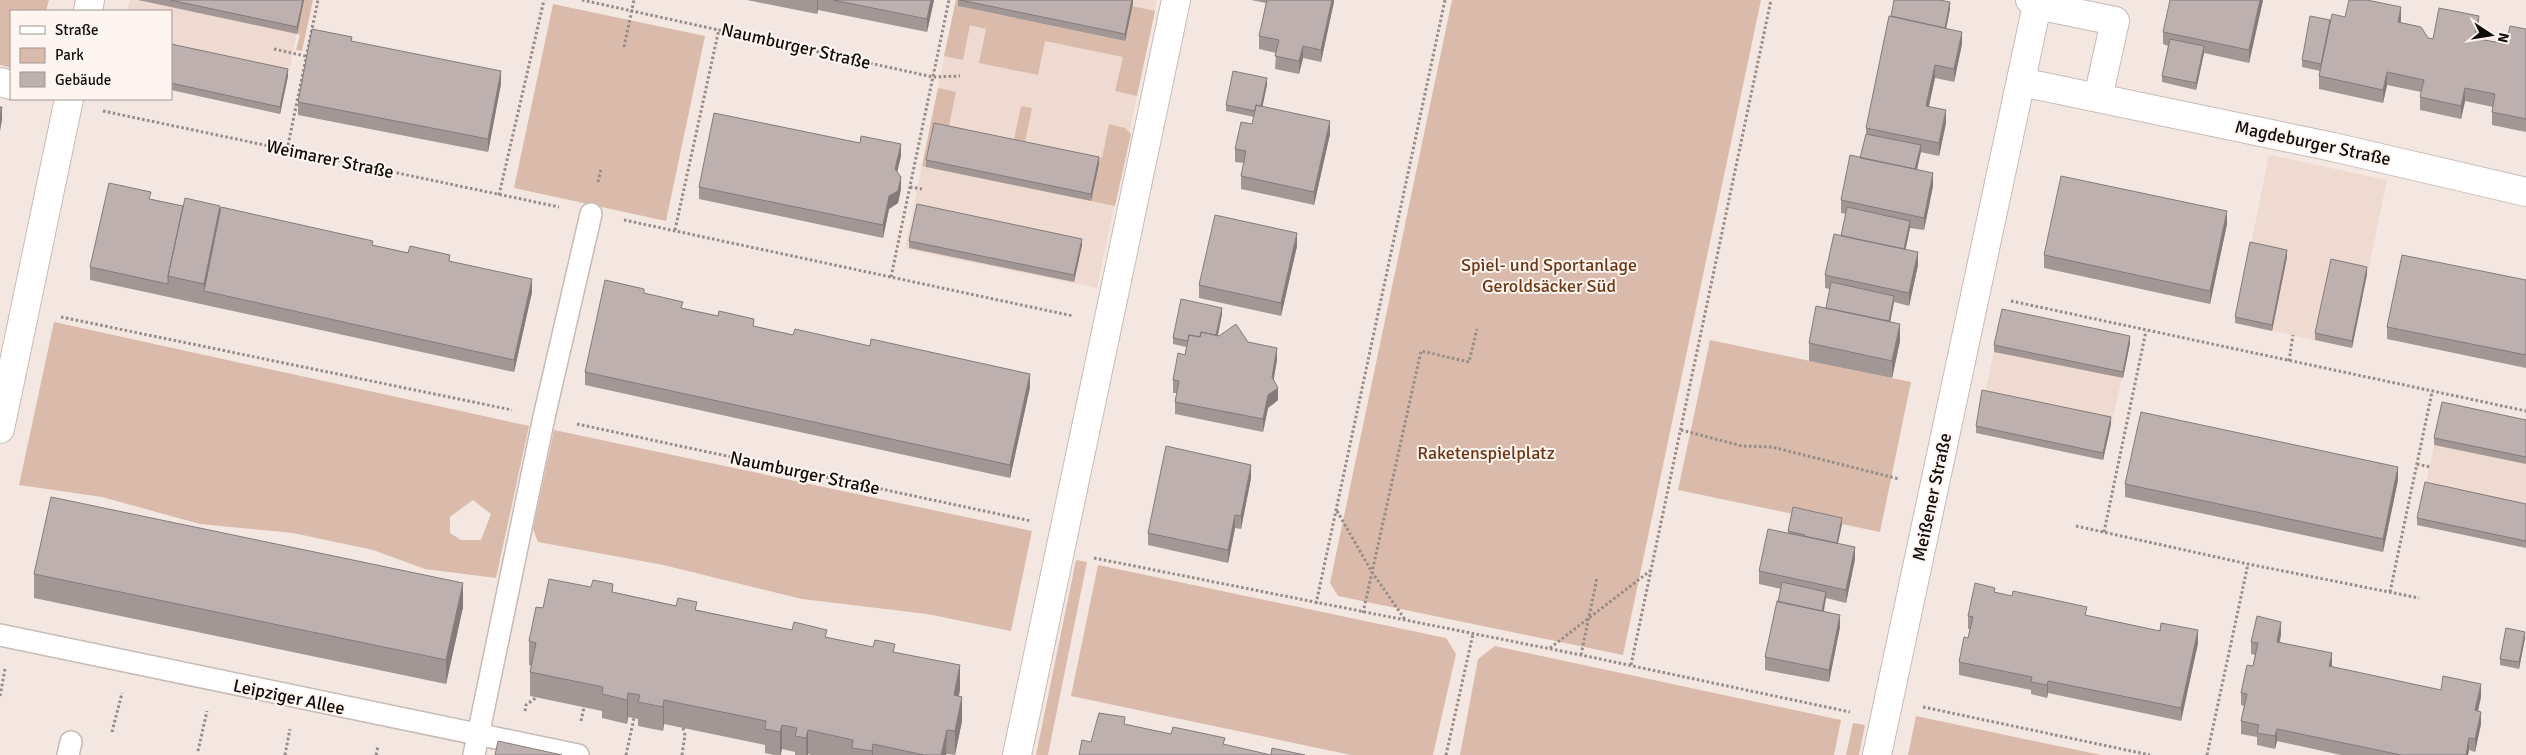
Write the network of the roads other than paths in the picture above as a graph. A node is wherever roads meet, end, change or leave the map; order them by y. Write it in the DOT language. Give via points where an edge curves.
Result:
graph roads {
  1 [pos="1176,0"];
  2 [pos="2033,2"];
  3 [pos="2021,82"];
  4 [pos="2098,98"];
  5 [pos="69,101"];
  6 [pos="2526,192"];
  7 [pos="591,214"];
  8 [pos="0,429"];
  9 [pos="0,635"];
  10 [pos="476,745"];
  11 [pos="578,755"];
  12 [pos="1017,755"];
  13 [pos="1877,755"];
  1 -- 12 [label="street"];
  2 -- 3 [label="street, Meißener Straße"];
  2 -- 4 [label="street, Meißener Straße" via="2115,21"];
  3 -- 4 [label="street"];
  3 -- 13 [label="street, Meißener Straße"];
  4 -- 6 [label="street, Magdeburger Straße" via="2333,147"];
  5 -- 8 [label="street"];
  7 -- 10 [label="lane" via="544,417"];
  9 -- 10 [label="lane, Leipziger Allee" via="214,681"];
  10 -- 11 [label="lane, Leipziger Allee"];
}
